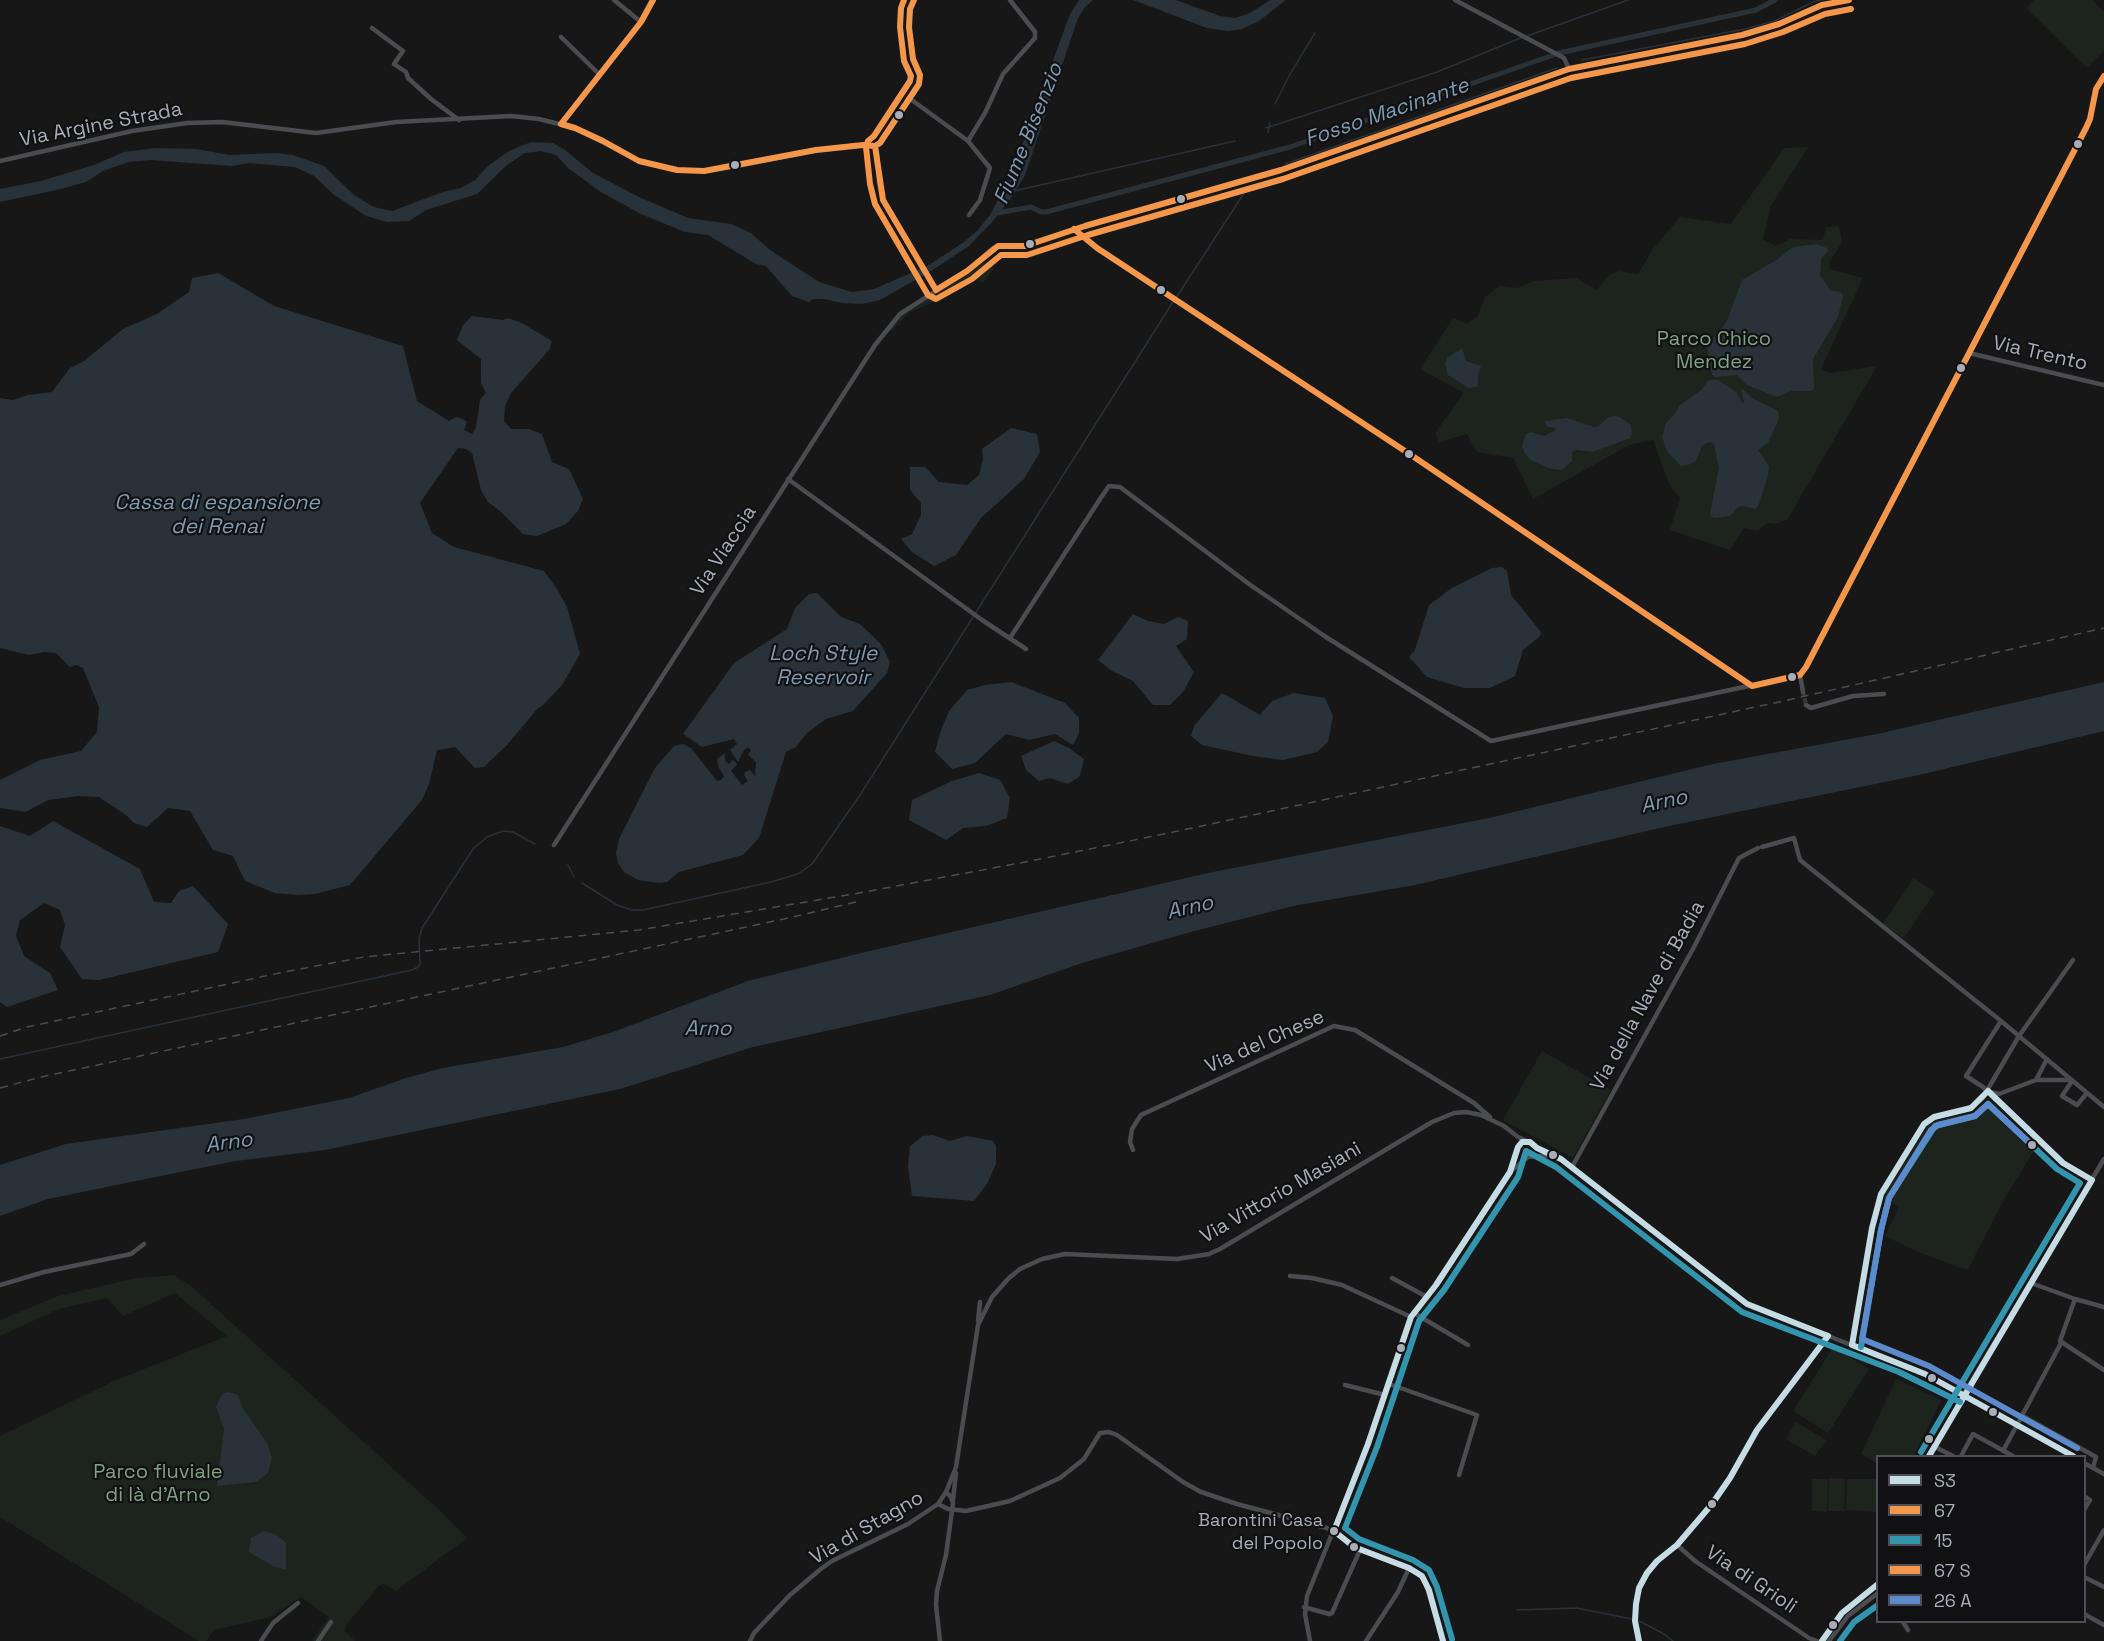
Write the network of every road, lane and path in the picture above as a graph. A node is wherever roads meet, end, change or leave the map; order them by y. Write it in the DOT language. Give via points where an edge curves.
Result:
graph roads {
  1 [pos="614,0"];
  2 [pos="653,0"];
  3 [pos="914,0"];
  4 [pos="1010,0"];
  5 [pos="1455,0"];
  6 [pos="1462,0"];
  7 [pos="1849,0"];
  8 [pos="1471,9"];
  9 [pos="641,22"];
  10 [pos="372,28"];
  11 [pos="561,37"];
  12 [pos="1569,69"];
  13 [pos="599,74"];
  14 [pos="2104,76"];
  15 [pos="909,98"];
  16 [pos="459,120"];
  17 [pos="561,124"];
  18 [pos="968,141"];
  19 [pos="875,146"];
  20 [pos="0,161"];
  21 [pos="969,215"];
  22 [pos="1074,229"];
  23 [pos="935,288"];
  24 [pos="1969,353"];
  25 [pos="2104,385"];
  26 [pos="788,479"];
  27 [pos="1010,638"];
  28 [pos="1026,649"];
  29 [pos="1800,675"];
  30 [pos="1752,686"];
  31 [pos="1803,692"];
  32 [pos="1884,694"];
  33 [pos="1806,705"];
  34 [pos="554,844"];
  35 [pos="2073,960"];
  36 [pos="2001,1021"];
  37 [pos="2019,1036"];
  38 [pos="2047,1059"];
  39 [pos="2036,1080"];
  40 [pos="2071,1081"];
  41 [pos="1988,1091"];
  42 [pos="2086,1093"];
  43 [pos="1463,1098"];
  44 [pos="1478,1106"];
  45 [pos="2104,1107"];
  46 [pos="1466,1112"];
  47 [pos="1473,1113"];
  48 [pos="1492,1119"];
  49 [pos="1518,1137"];
  50 [pos="1527,1141"];
  51 [pos="1533,1145"];
  52 [pos="1518,1149"];
  53 [pos="1133,1150"];
  54 [pos="1552,1155"];
  55 [pos="1528,1157"];
  56 [pos="2104,1159"];
  57 [pos="1572,1167"];
  58 [pos="1510,1172"];
  59 [pos="2092,1180"];
  60 [pos="144,1244"];
  61 [pos="1290,1276"];
  62 [pos="1392,1278"];
  63 [pos="2031,1283"];
  64 [pos="0,1285"];
  65 [pos="1427,1297"];
  66 [pos="2075,1299"];
  67 [pos="980,1302"];
  68 [pos="2104,1307"];
  69 [pos="1412,1315"];
  70 [pos="978,1325"];
  71 [pos="1828,1336"];
  72 [pos="2061,1343"];
  73 [pos="1468,1345"];
  74 [pos="1852,1345"];
  75 [pos="2104,1370"];
  76 [pos="1389,1384"];
  77 [pos="1345,1385"];
  78 [pos="1964,1394"];
  79 [pos="1385,1395"];
  80 [pos="2021,1415"];
  81 [pos="2016,1425"];
  82 [pos="1935,1447"];
  83 [pos="2003,1451"];
  84 [pos="1930,1455"];
  85 [pos="1951,1455"];
  86 [pos="1962,1455"];
  87 [pos="2011,1455"];
  88 [pos="2071,1455"];
  89 [pos="957,1462"];
  90 [pos="2086,1464"];
  91 [pos="2093,1468"];
  92 [pos="1459,1474"];
  93 [pos="2104,1474"];
  94 [pos="946,1492"];
  95 [pos="953,1503"];
  96 [pos="938,1504"];
  97 [pos="952,1510"];
  98 [pos="1334,1531"];
  99 [pos="2104,1532"];
  100 [pos="1677,1545"];
  101 [pos="1360,1550"];
  102 [pos="2086,1563"];
  103 [pos="1409,1568"];
  104 [pos="2086,1578"];
  105 [pos="1876,1586"];
  106 [pos="2104,1587"];
  107 [pos="1876,1595"];
  108 [pos="298,1603"];
  109 [pos="1305,1607"];
  110 [pos="2086,1615"];
  111 [pos="331,1622"];
  112 [pos="1904,1623"];
  113 [pos="2104,1625"];
  114 [pos="1908,1630"];
  115 [pos="1810,1640"];
  116 [pos="261,1641"];
  117 [pos="318,1641"];
  118 [pos="750,1641"];
  119 [pos="940,1641"];
  120 [pos="1310,1641"];
  121 [pos="1366,1641"];
  122 [pos="1443,1641"];
  123 [pos="1639,1641"];
  124 [pos="1817,1641"];
  125 [pos="1822,1641"];
  126 [pos="1829,1641"];
  1 -- 9 [label="street"];
  2 -- 9 [label="street"];
  3 -- 15 [label="street" via="909,27 920,80"];
  4 -- 18 [label="street" via="1035,32 1035,38 1003,74"];
  5 -- 8 [label="street"];
  6 -- 8 [label="street"];
  7 -- 12 [label="street, Via Viaccia" via="1822,5 1742,35"];
  8 -- 12 [label="street" via="1559,56"];
  9 -- 13 [label="street"];
  10 -- 16 [label="street" via="403,51 394,64"];
  11 -- 13 [label="street"];
  12 -- 22 [label="street, Via Viaccia" via="1281,170"];
  13 -- 17 [label="street"];
  14 -- 24 [label="street, Via Trento" via="2096,89 2086,128"];
  15 -- 18 [label="street"];
  15 -- 19 [label="street"];
  16 -- 17 [label="street, Via Argine Strada" via="518,117"];
  16 -- 20 [label="street, Via Argine Strada" via="396,122 316,133 187,123"];
  17 -- 19 [label="street, Via Argine Strada" via="639,161 677,170 704,171 816,150"];
  18 -- 21 [label="street" via="990,168 980,200"];
  19 -- 23 [label="street" via="883,200"];
  22 -- 23 [label="street, Via Viaccia" via="1025,246 993,248 967,271"];
  22 -- 30 [label="street"];
  23 -- 26 [label="street, Via Viaccia" via="900,314 875,345"];
  24 -- 25 [label="street, Via Trento"];
  24 -- 29 [label="street, Via Trento"];
  26 -- 27 [label="street"];
  26 -- 34 [label="street, Via Viaccia"];
  27 -- 28 [label="street"];
  27 -- 30 [label="street" via="1109,486 1120,487 1249,584 1491,741"];
  29 -- 30 [label="street"];
  29 -- 31 [label="street"];
  32 -- 33 [label="street" via="1853,696 1811,708"];
  35 -- 37 [label="street"];
  36 -- 37 [label="street"];
  36 -- 41 [label="street" via="1966,1076"];
  36 -- 57 [label="street, Via della Nave di Badia" via="1800,860 1794,838 1760,847 1739,858"];
  37 -- 38 [label="street"];
  37 -- 41 [label="street"];
  38 -- 39 [label="street"];
  38 -- 40 [label="street"];
  39 -- 40 [label="street"];
  39 -- 41 [label="street" via="1999,1094"];
  40 -- 42 [label="street"];
  40 -- 42 [label="street" via="2062,1096 2077,1106"];
  41 -- 59 [label="street" via="2063,1163"];
  41 -- 74 [label="street" via="1971,1108 1938,1116 1924,1124 1881,1194"];
  42 -- 45 [label="street"];
  43 -- 44 [label="street, Via del Chese"];
  43 -- 46 [label="street"];
  43 -- 53 [label="street, Via del Chese" via="1355,1030 1334,1026 1141,1115 1132,1129"];
  44 -- 47 [label="street"];
  44 -- 48 [label="street, Via del Chese"];
  46 -- 47 [label="street, Via del Chese"];
  46 -- 70 [label="street, Via Vittorio Masiani" via="1431,1122 1209,1254 1177,1259 1065,1254 1030,1263 1001,1286"];
  47 -- 48 [label="street, Via del Chese"];
  48 -- 49 [label="street, Via del Chese"];
  49 -- 50 [label="street, Via del Chese"];
  49 -- 52 [label="street"];
  50 -- 51 [label="street"];
  50 -- 52 [label="street"];
  51 -- 54 [label="street"];
  51 -- 55 [label="street" via="1534,1151"];
  52 -- 55 [label="street" via="1521,1156"];
  52 -- 58 [label="street"];
  54 -- 55 [label="street"];
  54 -- 57 [label="street"];
  55 -- 58 [label="street"];
  56 -- 59 [label="street"];
  57 -- 71 [label="street" via="1746,1304"];
  58 -- 65 [label="street"];
  59 -- 63 [label="street"];
  60 -- 64 [label="street" via="131,1254"];
  61 -- 69 [label="street" via="1342,1285"];
  62 -- 65 [label="street"];
  63 -- 66 [label="street"];
  63 -- 78 [label="street"];
  65 -- 69 [label="street"];
  66 -- 68 [label="street"];
  66 -- 72 [label="street"];
  67 -- 70 [label="street"];
  69 -- 73 [label="street"];
  69 -- 76 [label="street"];
  70 -- 89 [label="street, Via Vittorio Masiani"];
  71 -- 74 [label="street"];
  71 -- 100 [label="street" via="1754,1434 1724,1488"];
  72 -- 75 [label="street"];
  72 -- 80 [label="street"];
  74 -- 78 [label="street" via="1904,1364"];
  76 -- 79 [label="street"];
  76 -- 92 [label="street" via="1477,1415"];
  77 -- 79 [label="street"];
  78 -- 81 [label="street"];
  78 -- 82 [label="street"];
  79 -- 98 [label="street"];
  80 -- 81 [label="street"];
  80 -- 91 [label="street" via="2096,1457"];
  81 -- 83 [label="street"];
  81 -- 88 [label="street"];
  82 -- 84 [label="street"];
  82 -- 85 [label="street"];
  83 -- 86 [label="street" via="1973,1434"];
  83 -- 87 [label="street"];
  89 -- 94 [label="street, Via Vittorio Masiani"];
  89 -- 95 [label="street"];
  90 -- 91 [label="street"];
  91 -- 93 [label="street"];
  94 -- 95 [label="street"];
  94 -- 96 [label="street, Via di Stagno"];
  95 -- 97 [label="street"];
  96 -- 97 [label="street"];
  96 -- 118 [label="street, Via di Stagno" via="908,1524 827,1565 790,1595"];
  97 -- 98 [label="street" via="977,1510 1038,1489 1084,1459 1100,1433 1109,1432 1201,1492"];
  97 -- 119 [label="street" via="937,1591"];
  98 -- 101 [label="street"];
  98 -- 109 [label="street"];
  99 -- 102 [label="street"];
  100 -- 115 [label="street, Via di Grioli"];
  100 -- 123 [label="street" via="1653,1564 1640,1588 1635,1615"];
  101 -- 103 [label="street"];
  101 -- 109 [label="street" via="1332,1613"];
  103 -- 121 [label="street"];
  103 -- 122 [label="street" via="1425,1581"];
  104 -- 106 [label="street"];
  105 -- 125 [label="street" via="1842,1613"];
  107 -- 126 [label="street" via="1848,1616"];
  108 -- 116 [label="street" via="273,1623"];
  109 -- 120 [label="street"];
  110 -- 113 [label="street"];
  111 -- 117 [label="street"];
  112 -- 114 [label="street"];
  115 -- 124 [label="street, Via di Grioli"];
  124 -- 125 [label="street"];
}
